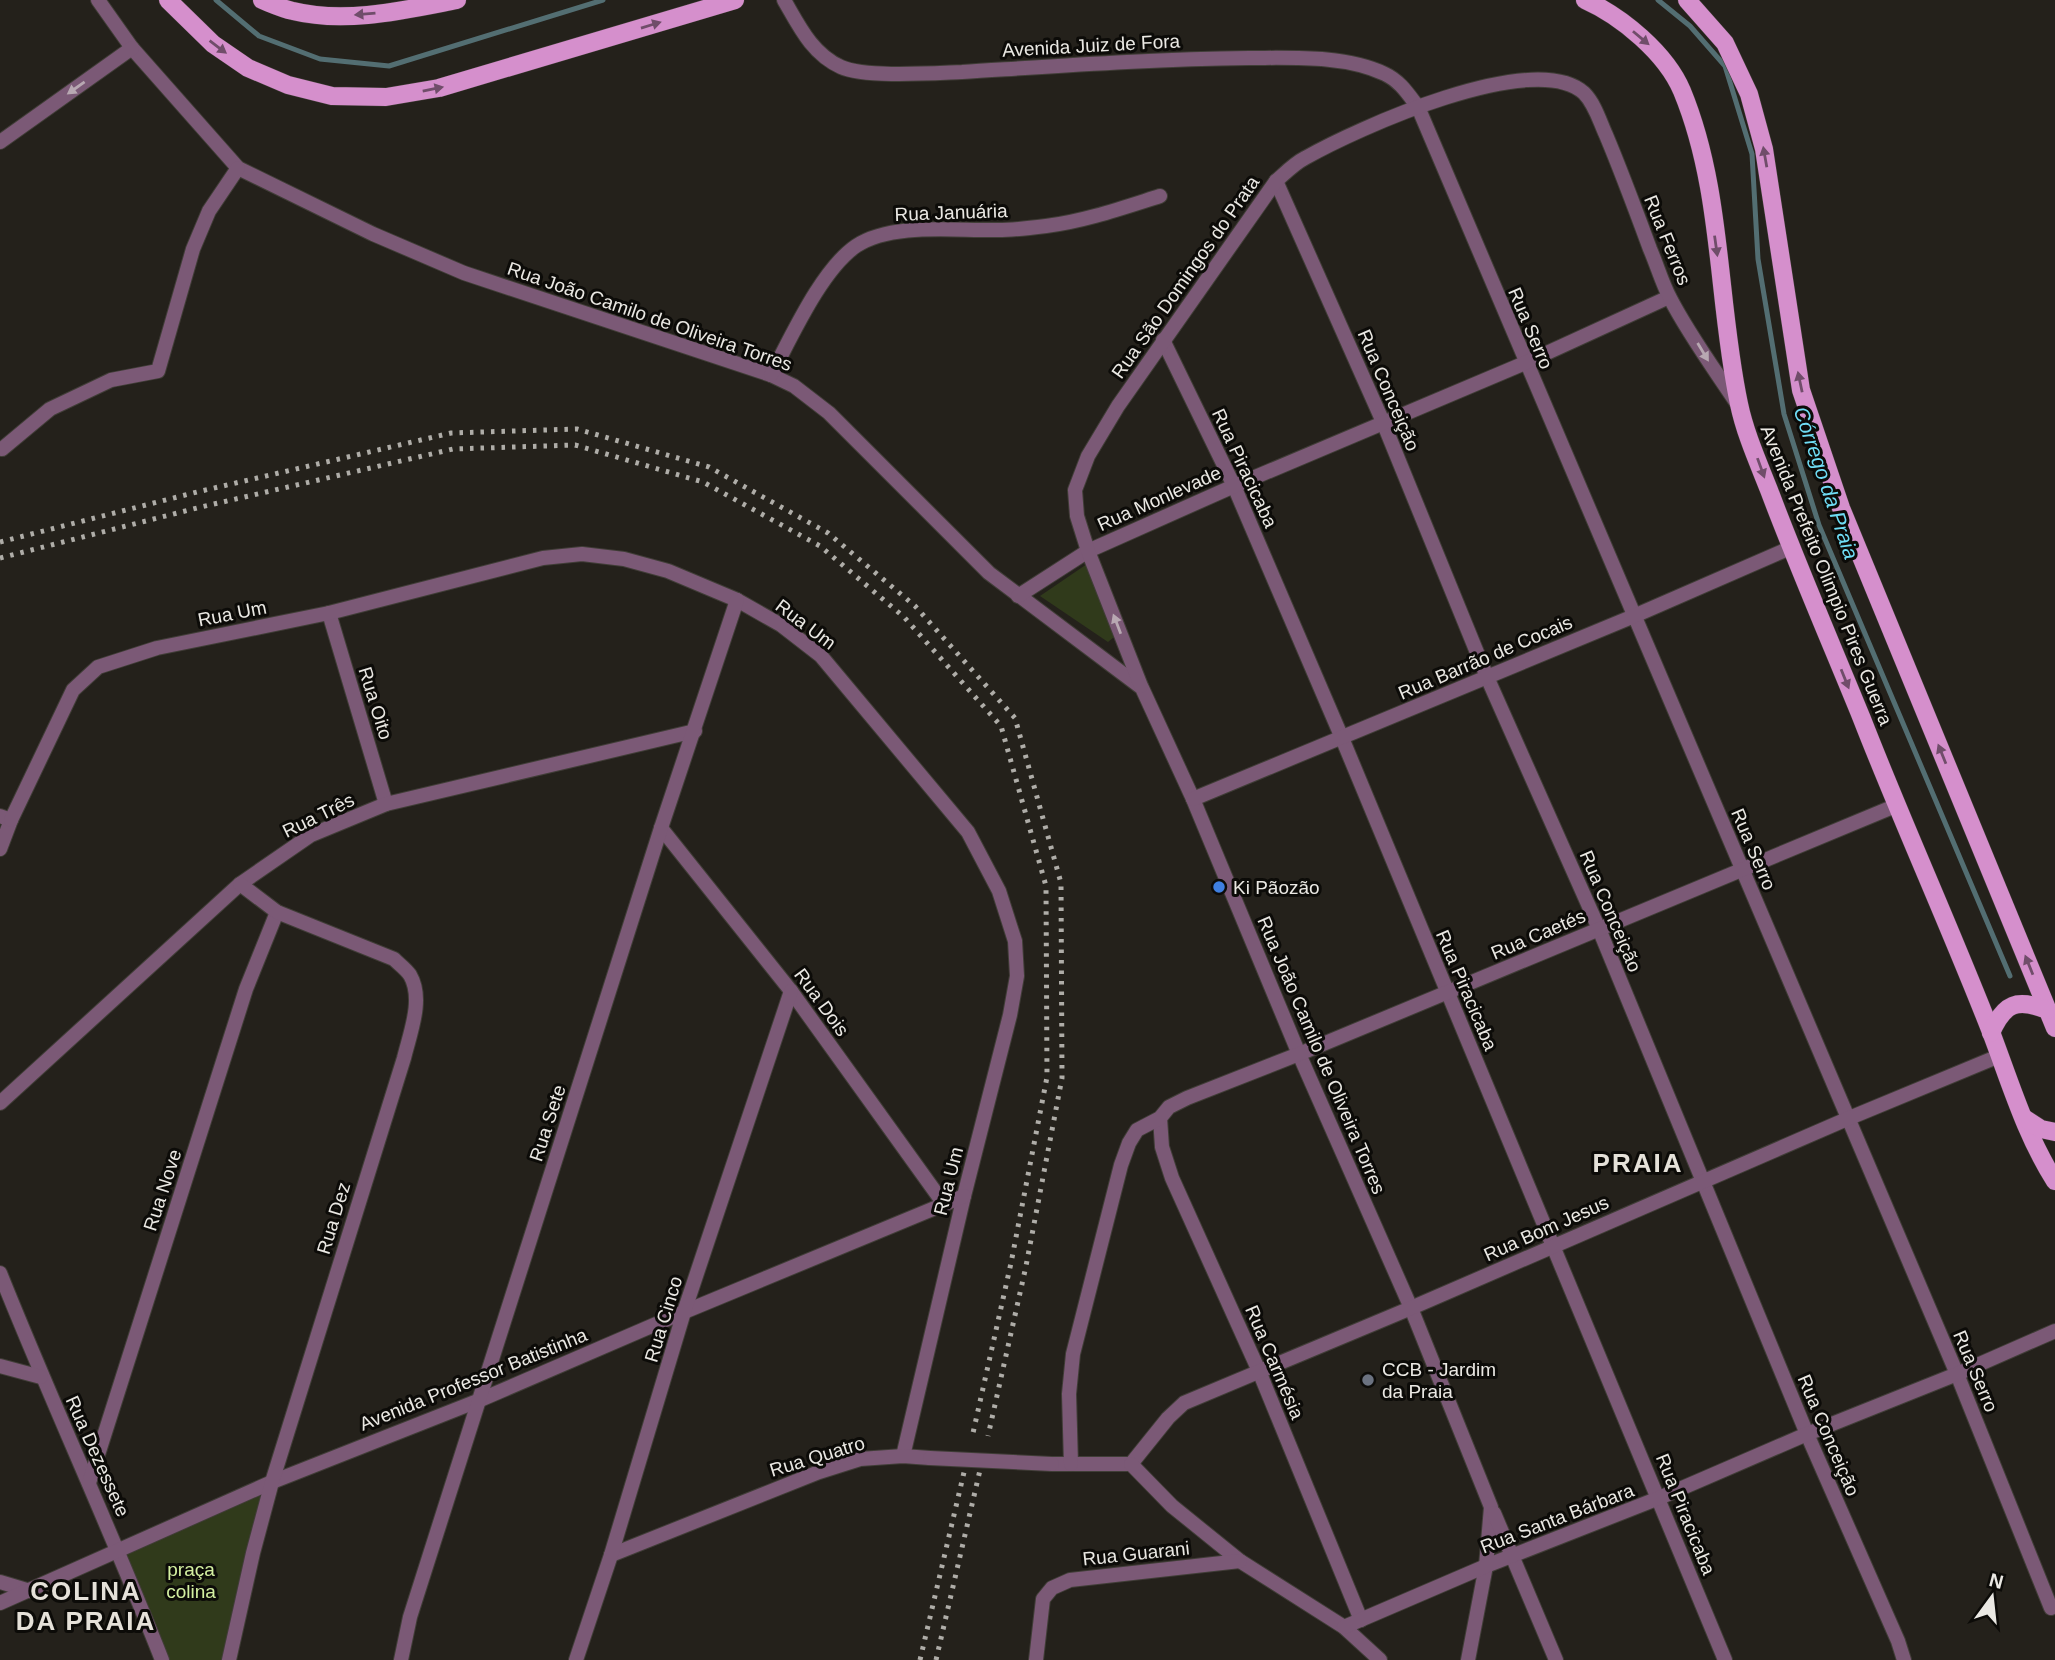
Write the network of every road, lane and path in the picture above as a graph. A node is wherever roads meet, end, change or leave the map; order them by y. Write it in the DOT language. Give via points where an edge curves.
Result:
graph roads {
  1 [pos="98,0"];
  2 [pos="168,0"];
  3 [pos="262,0"];
  4 [pos="457,0"];
  5 [pos="735,0"];
  6 [pos="784,0"];
  7 [pos="1585,0"];
  8 [pos="1687,0"];
  9 [pos="132,48"];
  10 [pos="1570,85"];
  11 [pos="1418,107"];
  12 [pos="0,142"];
  13 [pos="238,168"];
  14 [pos="1276,181"];
  15 [pos="1160,196"];
  16 [pos="1669,297"];
  17 [pos="1163,340"];
  18 [pos="1525,363"];
  19 [pos="771,375"];
  20 [pos="1739,406"];
  21 [pos="1383,422"];
  22 [pos="2,449"];
  23 [pos="1234,485"];
  24 [pos="1790,548"];
  25 [pos="1088,551"];
  26 [pos="1018,596"];
  27 [pos="737,600"];
  28 [pos="329,613"];
  29 [pos="1634,616"];
  30 [pos="1487,677"];
  31 [pos="1142,688"];
  32 [pos="695,732"];
  33 [pos="1342,738"];
  34 [pos="1193,799"];
  35 [pos="386,804"];
  36 [pos="1895,806"];
  37 [pos="6,818"];
  38 [pos="662,828"];
  39 [pos="0,849"];
  40 [pos="1742,869"];
  41 [pos="240,884"];
  42 [pos="276,912"];
  43 [pos="1599,929"];
  44 [pos="791,990"];
  45 [pos="1447,992"];
  46 [pos="2048,1010"];
  47 [pos="2055,1028"];
  48 [pos="1991,1033"];
  49 [pos="1299,1054"];
  50 [pos="1999,1056"];
  51 [pos="0,1103"];
  52 [pos="1160,1118"];
  53 [pos="2024,1118"];
  54 [pos="1847,1119"];
  55 [pos="2055,1132"];
  56 [pos="1702,1181"];
  57 [pos="2055,1181"];
  58 [pos="964,1196"];
  59 [pos="944,1204"];
  60 [pos="1553,1245"];
  61 [pos="0,1273"];
  62 [pos="1411,1308"];
  63 [pos="684,1312"];
  64 [pos="2055,1331"];
  65 [pos="0,1366"];
  66 [pos="1259,1370"];
  67 [pos="1957,1374"];
  68 [pos="41,1377"];
  69 [pos="480,1400"];
  70 [pos="1807,1434"];
  71 [pos="903,1456"];
  72 [pos="1071,1464"];
  73 [pos="1131,1464"];
  74 [pos="272,1482"];
  75 [pos="89,1483"];
  76 [pos="1659,1498"];
  77 [pos="1491,1507"];
  78 [pos="119,1551"];
  79 [pos="611,1555"];
  80 [pos="1512,1557"];
  81 [pos="1240,1561"];
  82 [pos="1486,1566"];
  83 [pos="0,1582"];
  84 [pos="30,1591"];
  85 [pos="0,1603"];
  86 [pos="2051,1608"];
  87 [pos="1361,1620"];
  88 [pos="1344,1627"];
  89 [pos="162,1660"];
  90 [pos="229,1660"];
  91 [pos="401,1660"];
  92 [pos="576,1660"];
  93 [pos="1035,1660"];
  94 [pos="1380,1660"];
  95 [pos="1468,1660"];
  96 [pos="1556,1660"];
  97 [pos="1725,1660"];
  98 [pos="1904,1660"];
  1 -- 9 [label="street, Rua João Camilo de Oliveira Torres"];
  2 -- 5 [label="main road, one-way" via="213,44 248,68 332,96 386,97 439,88"];
  4 -- 3 [label="main road, one-way" via="338,16 294,12"];
  6 -- 11 [label="street, Avenida Juiz de Fora" via="816,51 843,68 920,74 1185,59 1333,61 1387,75 1403,86"];
  7 -- 20 [label="main road, Avenida Prefeito Olimpio Pires Guerra, one-way" via="1608,10 1649,43 1680,87 1697,130"];
  46 -- 8 [label="main road, Avenida Prefeito Olimpio Pires Guerra, one-way" via="1816,439 1801,390 1764,149 1749,94 1725,43"];
  9 -- 12 [label="street, one-way"];
  9 -- 13 [label="street, Rua João Camilo de Oliveira Torres"];
  10 -- 11 [label="street, Rua São Domingos do Prata" via="1541,80 1506,82"];
  10 -- 16 [label="street, Rua Ferros" via="1584,93 1593,107"];
  11 -- 14 [label="street, Rua São Domingos do Prata" via="1303,159"];
  11 -- 18 [label="street, Rua Serro"];
  13 -- 19 [label="street, Rua João Camilo de Oliveira Torres" via="464,273"];
  13 -- 22 [label="street" via="209,211 193,248 158,371 111,380 50,408"];
  14 -- 17 [label="street, Rua São Domingos do Prata"];
  14 -- 21 [label="street, Rua Conceição"];
  15 -- 19 [label="street, Rua Januária" via="1047,226 890,233 857,246 836,266 810,304"];
  16 -- 18 [label="street, Rua Monlevade"];
  16 -- 20 [label="street, Rua Ferros, one-way"];
  17 -- 23 [label="street, Rua Piracicaba"];
  17 -- 25 [label="street, Rua São Domingos do Prata" via="1088,456 1075,490"];
  18 -- 21 [label="street, Rua Monlevade"];
  18 -- 29 [label="street, Rua Serro"];
  19 -- 26 [label="street, Rua João Camilo de Oliveira Torres" via="829,413 989,573"];
  20 -- 24 [label="main road, Avenida Prefeito Olimpio Pires Guerra, one-way"];
  21 -- 23 [label="street, Rua Monlevade"];
  21 -- 30 [label="street, Rua Conceição"];
  23 -- 25 [label="street, Rua Monlevade"];
  23 -- 33 [label="street, Rua Piracicaba"];
  24 -- 29 [label="street, Rua Barrão de Cocais"];
  24 -- 36 [label="main road, Avenida Prefeito Olimpio Pires Guerra, one-way"];
  25 -- 26 [label="street, Rua Monlevade"];
  31 -- 25 [label="street, Rua São Domingos do Prata, one-way"];
  26 -- 31 [label="street, Rua João Camilo de Oliveira Torres"];
  27 -- 28 [label="street, Rua Um" via="668,571 582,554 531,561"];
  27 -- 32 [label="street, Rua Sete"];
  27 -- 58 [label="street, Rua Um" via="781,625 821,656 968,832 999,891 1015,941 1017,976"];
  28 -- 35 [label="street, Rua Oito"];
  28 -- 37 [label="street, Rua Um" via="157,648 99,667 73,690"];
  29 -- 30 [label="street, Rua Barrão de Cocais"];
  29 -- 40 [label="street, Rua Serro"];
  30 -- 33 [label="street, Rua Barrão de Cocais"];
  30 -- 43 [label="street, Rua Conceição"];
  31 -- 34 [label="street, Rua João Camilo de Oliveira Torres"];
  32 -- 35 [label="street, Rua Três"];
  32 -- 38 [label="street, Rua Sete"];
  33 -- 34 [label="street, Rua Barrão de Cocais"];
  33 -- 45 [label="street, Rua Piracicaba"];
  34 -- 49 [label="street, Rua João Camilo de Oliveira Torres"];
  35 -- 41 [label="street, Rua Três" via="311,835"];
  36 -- 40 [label="street, Rua Caetés"];
  36 -- 48 [label="main road, Avenida Prefeito Olimpio Pires Guerra"];
  37 -- 39 [label="street"];
  38 -- 44 [label="street, Rua Dois"];
  38 -- 69 [label="street, Rua Sete"];
  40 -- 43 [label="street, Rua Caetés"];
  40 -- 54 [label="street, Rua Serro"];
  41 -- 42 [label="street, Rua Dez"];
  41 -- 51 [label="street, Rua Três"];
  42 -- 74 [label="street, Rua Dez" via="394,960 409,973 416,989 404,1058"];
  42 -- 75 [label="street, Rua Nove" via="246,989"];
  43 -- 45 [label="street, Rua Caetés"];
  43 -- 56 [label="street, Rua Conceição"];
  44 -- 59 [label="street, Rua Dois"];
  44 -- 63 [label="street, Rua Cinco"];
  45 -- 49 [label="street, Rua Caetés"];
  45 -- 60 [label="street, Rua Piracicaba"];
  46 -- 47 [label="main road, Avenida Prefeito Olimpio Pires Guerra"];
  46 -- 48 [label="main road" via="2018,1003 2001,1014"];
  48 -- 50 [label="main road, Avenida Prefeito Olimpio Pires Guerra"];
  49 -- 52 [label="street, Rua Caetés" via="1187,1098"];
  49 -- 62 [label="street, Rua João Camilo de Oliveira Torres"];
  50 -- 53 [label="main road, Avenida Prefeito Olimpio Pires Guerra"];
  50 -- 54 [label="street, Rua Bom Jesus"];
  52 -- 66 [label="street, Rua Carmésia" via="1162,1147 1172,1178"];
  52 -- 72 [label="street, Rua Caetés" via="1136,1130 1129,1143 1087,1295 1069,1394"];
  53 -- 55 [label="main road"];
  53 -- 57 [label="main road, Avenida Prefeito Olimpio Pires Guerra"];
  54 -- 56 [label="street, Rua Bom Jesus"];
  54 -- 67 [label="street, Rua Serro"];
  56 -- 60 [label="street, Rua Bom Jesus"];
  56 -- 70 [label="street, Rua Conceição"];
  58 -- 59 [label="street, Avenida Professor Batistinha"];
  58 -- 71 [label="street, Rua Um"];
  59 -- 63 [label="street, Avenida Professor Batistinha"];
  60 -- 62 [label="street, Rua Bom Jesus"];
  60 -- 76 [label="street, Rua Piracicaba"];
  61 -- 68 [label="street, Rua Dezessete"];
  62 -- 66 [label="street, Rua Bom Jesus"];
  62 -- 77 [label="street, Rua João Camilo de Oliveira Torres"];
  63 -- 69 [label="street, Avenida Professor Batistinha"];
  63 -- 79 [label="street, Rua Cinco"];
  64 -- 67 [label="street, Rua Santa Bárbara"];
  65 -- 68 [label="street"];
  66 -- 73 [label="street, Rua Bom Jesus" via="1184,1403"];
  66 -- 87 [label="street, Rua Carmésia"];
  67 -- 70 [label="street, Rua Santa Bárbara"];
  67 -- 86 [label="street, Rua Serro"];
  68 -- 75 [label="street, Rua Dezessete"];
  69 -- 74 [label="street, Avenida Professor Batistinha"];
  69 -- 91 [label="street, Rua Sete" via="410,1617"];
  70 -- 76 [label="street, Rua Santa Bárbara"];
  70 -- 98 [label="street, Rua Conceição"];
  71 -- 72 [label="street, Rua Quatro, bridge"];
  71 -- 79 [label="street, Rua Quatro" via="860,1460 819,1472"];
  72 -- 73 [label="street, Rua Quatro"];
  73 -- 81 [label="street, Rua Guarani" via="1172,1506"];
  74 -- 78 [label="street, Avenida Professor Batistinha"];
  74 -- 90 [label="street, Rua Dez"];
  75 -- 78 [label="street, Rua Dezessete"];
  76 -- 80 [label="street, Rua Santa Bárbara"];
  76 -- 97 [label="street, Rua Piracicaba"];
  77 -- 80 [label="street"];
  77 -- 82 [label="street, Rua João Camilo de Oliveira Torres"];
  78 -- 84 [label="street, Avenida Professor Batistinha"];
  78 -- 89 [label="street, Rua Dezessete"];
  79 -- 92 [label="street, Rua Cinco"];
  80 -- 82 [label="street, Rua Santa Bárbara"];
  80 -- 96 [label="street"];
  81 -- 88 [label="street, Rua Guarani"];
  81 -- 93 [label="street, Rua Guarani" via="1070,1580 1052,1588 1044,1599"];
  82 -- 87 [label="street, Rua Santa Bárbara"];
  82 -- 95 [label="street, Rua João Camilo de Oliveira Torres"];
  83 -- 84 [label="street"];
  84 -- 85 [label="street, Avenida Professor Batistinha"];
  87 -- 88 [label="street, Rua Santa Bárbara"];
  88 -- 94 [label="street, Rua Guarani"];
}
